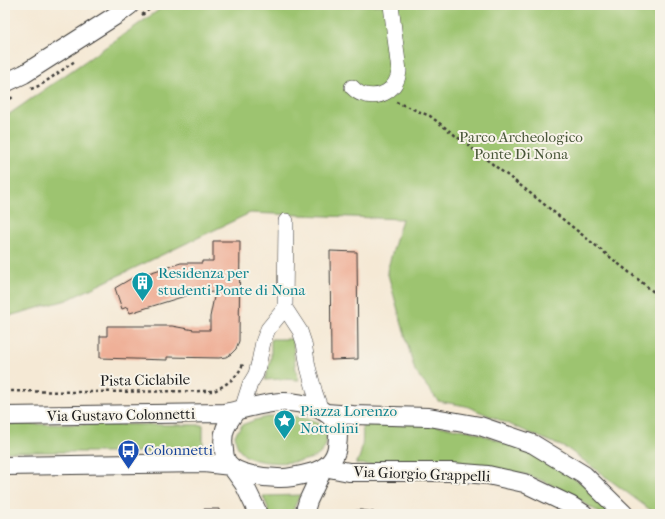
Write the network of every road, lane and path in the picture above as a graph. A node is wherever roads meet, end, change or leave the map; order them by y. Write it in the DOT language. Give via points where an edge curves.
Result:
graph roads {
  1 [pos="130,5"];
  2 [pos="391,5"];
  3 [pos="5,83"];
  4 [pos="352,87"];
  5 [pos="394,101"];
  6 [pos="286,221"];
  7 [pos="660,297"];
  8 [pos="285,308"];
  9 [pos="244,362"];
  10 [pos="5,391"];
  11 [pos="239,410"];
  12 [pos="323,411"];
  13 [pos="5,416"];
  14 [pos="5,466"];
  15 [pos="231,466"];
  16 [pos="324,467"];
  17 [pos="257,514"];
  18 [pos="304,514"];
  19 [pos="584,514"];
  20 [pos="624,514"];
  1 -- 3 [label="street" via="24,74"];
  2 -- 4 [label="street" via="398,78 390,90 374,96 361,94"];
  5 -- 7 [label="path" via="430,116"];
  6 -- 8 [label="street"];
  8 -- 11 [label="street" via="268,329 256,374"];
  8 -- 12 [label="street" via="300,331 314,393"];
  9 -- 10 [label="path, Pista Ciclabile" via="232,379 214,390"];
  11 -- 12 [label="street" via="284,402"];
  11 -- 13 [label="street, Via Gustavo Colonnetti" via="224,414"];
  11 -- 15 [label="street" via="225,427 223,444 227,463"];
  12 -- 16 [label="street" via="330,416 338,432 336,453"];
  12 -- 20 [label="street" via="353,415 429,417 480,426 533,444 584,475"];
  14 -- 15 [label="street"];
  15 -- 16 [label="street" via="240,472 278,478 315,472"];
  15 -- 17 [label="street" via="244,484"];
  16 -- 18 [label="street"];
  16 -- 19 [label="street, Via Giorgio Grappelli" via="349,472 450,472 488,475 524,483"];
}
